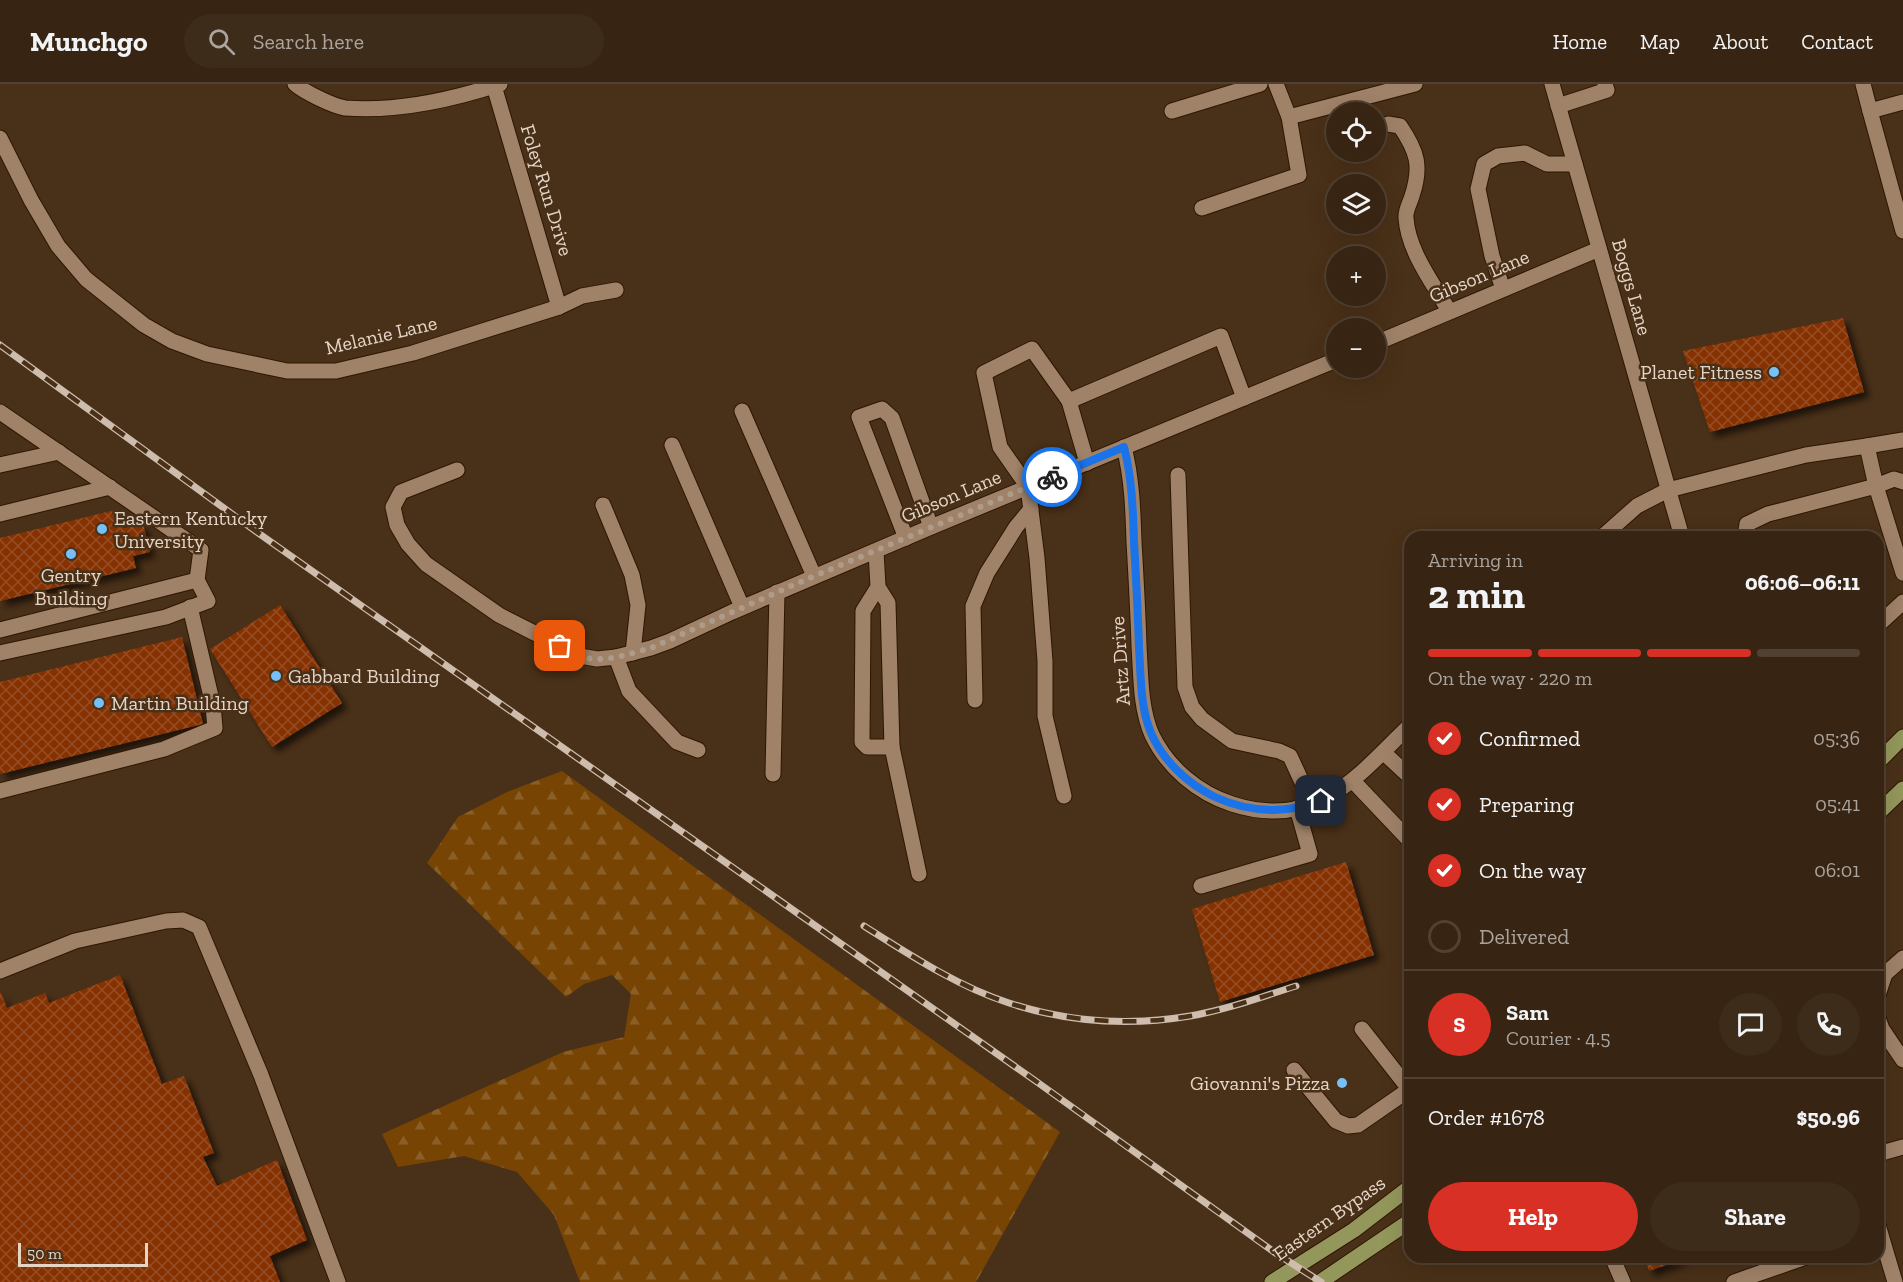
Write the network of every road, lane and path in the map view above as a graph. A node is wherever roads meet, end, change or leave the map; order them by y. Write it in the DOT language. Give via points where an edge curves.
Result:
graph roads {
  1 [pos="295,84"];
  2 [pos="1260,84"];
  3 [pos="1276,84"];
  4 [pos="1415,84"];
  5 [pos="1552,84"];
  6 [pos="1605,84"];
  7 [pos="1863,84"];
  8 [pos="497,85"];
  9 [pos="1903,102"];
  10 [pos="1558,106"];
  11 [pos="1172,111"];
  12 [pos="1870,111"];
  13 [pos="1289,117"];
  14 [pos="1386,125"];
  15 [pos="0,138"];
  16 [pos="1575,164"];
  17 [pos="1202,208"];
  18 [pos="1903,231"];
  19 [pos="1599,249"];
  20 [pos="1503,289"];
  21 [pos="616,290"];
  22 [pos="559,307"];
  23 [pos="1449,311"];
  24 [pos="1386,339"];
  25 [pos="1326,364"];
  26 [pos="1244,398"];
  27 [pos="1069,401"];
  28 [pos="742,411"];
  29 [pos="2,414"];
  30 [pos="1903,440"];
  31 [pos="672,445"];
  32 [pos="1867,446"];
  33 [pos="1124,447"];
  34 [pos="59,452"];
  35 [pos="1087,463"];
  36 [pos="0,465"];
  37 [pos="457,470"];
  38 [pos="1178,475"];
  39 [pos="1903,482"];
  40 [pos="1876,486"];
  41 [pos="110,487"];
  42 [pos="1028,487"];
  43 [pos="1668,490"];
  44 [pos="603,505"];
  45 [pos="1031,509"];
  46 [pos="0,514"];
  47 [pos="931,527"];
  48 [pos="1609,531"];
  49 [pos="1680,531"];
  50 [pos="1746,531"];
  51 [pos="906,538"];
  52 [pos="876,551"];
  53 [pos="1903,573"];
  54 [pos="814,576"];
  55 [pos="196,580"];
  56 [pos="878,587"];
  57 [pos="777,592"];
  58 [pos="1903,602"];
  59 [pos="190,607"];
  60 [pos="742,607"];
  61 [pos="1884,619"];
  62 [pos="0,630"];
  63 [pos="0,653"];
  64 [pos="633,653"];
  65 [pos="616,657"];
  66 [pos="975,700"];
  67 [pos="1404,731"];
  68 [pos="1903,737"];
  69 [pos="892,747"];
  70 [pos="698,750"];
  71 [pos="1383,752"];
  72 [pos="1884,756"];
  73 [pos="1404,771"];
  74 [pos="773,774"];
  75 [pos="1353,781"];
  76 [pos="1903,789"];
  77 [pos="0,791"];
  78 [pos="1064,795"];
  79 [pos="1305,806"];
  80 [pos="1884,807"];
  81 [pos="1404,835"];
  82 [pos="919,874"];
  83 [pos="1201,886"];
  84 [pos="1903,958"];
  85 [pos="0,970"];
  86 [pos="1884,974"];
  87 [pos="1362,1029"];
  88 [pos="1884,1032"];
  89 [pos="1903,1060"];
  90 [pos="1294,1070"];
  91 [pos="1404,1082"];
  92 [pos="1404,1093"];
  93 [pos="1903,1147"];
  94 [pos="1884,1152"];
  95 [pos="1404,1192"];
  96 [pos="1404,1225"];
  97 [pos="1884,1246"];
  98 [pos="1615,1263"];
  99 [pos="1779,1263"];
  100 [pos="338,1282"];
  101 [pos="1272,1282"];
  102 [pos="1320,1282"];
  103 [pos="1623,1282"];
  104 [pos="1734,1282"];
  105 [pos="1894,1282"];
  1 -- 8 [label="street" via="343,108 405,107"];
  2 -- 11 [label="street"];
  3 -- 13 [label="street"];
  4 -- 13 [label="street"];
  5 -- 10 [label="street, Boggs Lane"];
  6 -- 10 [label="street" via="1607,90"];
  7 -- 12 [label="street"];
  8 -- 22 [label="street, Foley Run Drive"];
  9 -- 12 [label="street"];
  10 -- 16 [label="street, Boggs Lane"];
  12 -- 18 [label="street"];
  13 -- 17 [label="street" via="1299,175"];
  14 -- 23 [label="street" via="1400,126 1413,145 1419,167 1406,215 1410,240"];
  15 -- 22 [label="street, Melanie Lane" via="58,246 86,279 144,325 207,354 287,371 336,370 413,354"];
  16 -- 19 [label="street, Boggs Lane"];
  16 -- 20 [label="street" via="1546,164 1525,153 1498,156 1484,164 1478,189"];
  19 -- 20 [label="street, Gibson Lane"];
  19 -- 43 [label="street, Boggs Lane"];
  20 -- 23 [label="street, Gibson Lane"];
  21 -- 22 [label="street, Melanie Lane" via="582,296"];
  23 -- 24 [label="street, Gibson Lane"];
  25 -- 26 [label="street, Gibson Lane"];
  26 -- 27 [label="street" via="1221,336"];
  26 -- 33 [label="street, Gibson Lane"];
  27 -- 35 [label="street"];
  27 -- 42 [label="street" via="1032,349 984,373 1000,447"];
  28 -- 54 [label="street"];
  29 -- 34 [label="street"];
  30 -- 32 [label="street"];
  31 -- 60 [label="street"];
  32 -- 40 [label="street"];
  32 -- 43 [label="street" via="1806,455"];
  33 -- 35 [label="street, Gibson Lane"];
  33 -- 79 [label="street, Artz Drive" via="1130,473 1141,680 1152,734 1161,751 1188,781 1224,801 1284,811"];
  34 -- 36 [label="street"];
  34 -- 41 [label="street"];
  35 -- 42 [label="street, Gibson Lane"];
  37 -- 65 [label="street, Gibson Lane" via="401,492 393,507 397,525 408,544 426,564 499,615 580,656"];
  38 -- 79 [label="street" via="1185,687 1192,707 1232,741 1290,756"];
  39 -- 40 [label="street" via="1894,479"];
  40 -- 50 [label="street" via="1768,514 1747,524"];
  40 -- 53 [label="street"];
  41 -- 46 [label="street"];
  41 -- 55 [label="street" via="201,549"];
  42 -- 45 [label="street"];
  42 -- 47 [label="street, Gibson Lane"];
  43 -- 48 [label="street" via="1636,506"];
  43 -- 49 [label="street, Boggs Lane"];
  44 -- 64 [label="street" via="632,575 638,605"];
  45 -- 66 [label="street" via="987,573 973,606"];
  45 -- 78 [label="street" via="1044,650 1045,716"];
  47 -- 51 [label="street, Gibson Lane"];
  47 -- 51 [label="street" via="892,418 882,409 859,417"];
  51 -- 52 [label="street, Gibson Lane"];
  52 -- 54 [label="street, Gibson Lane"];
  52 -- 56 [label="street"];
  54 -- 57 [label="street, Gibson Lane"];
  55 -- 59 [label="street" via="208,601"];
  55 -- 62 [label="street"];
  56 -- 69 [label="street" via="888,603"];
  56 -- 69 [label="street" via="863,611 862,742 867,747"];
  57 -- 60 [label="street, Gibson Lane"];
  57 -- 74 [label="street"];
  58 -- 61 [label="street"];
  59 -- 63 [label="street" via="166,617"];
  59 -- 77 [label="street" via="215,728 164,749"];
  60 -- 64 [label="street, Gibson Lane" via="670,641"];
  64 -- 65 [label="street, Gibson Lane"];
  65 -- 70 [label="street" via="629,690 676,742"];
  67 -- 71 [label="street, Artz Drive"];
  68 -- 72 [label="main road"];
  69 -- 82 [label="street"];
  71 -- 73 [label="street"];
  71 -- 75 [label="street, Artz Drive"];
  75 -- 79 [label="street, Artz Drive"];
  75 -- 81 [label="street"];
  76 -- 80 [label="main road"];
  79 -- 83 [label="street" via="1310,854"];
  84 -- 86 [label="street"];
  85 -- 100 [label="street" via="75,941 166,921 183,920 199,927 261,1075"];
  87 -- 91 [label="street"];
  88 -- 89 [label="street"];
  90 -- 92 [label="street" via="1336,1121 1348,1126 1358,1125"];
  93 -- 94 [label="street"];
  95 -- 101 [label="main road, Eastern Bypass" via="1354,1230"];
  96 -- 102 [label="main road"];
  97 -- 105 [label="street"];
  98 -- 103 [label="street"];
  99 -- 104 [label="street"];
}
